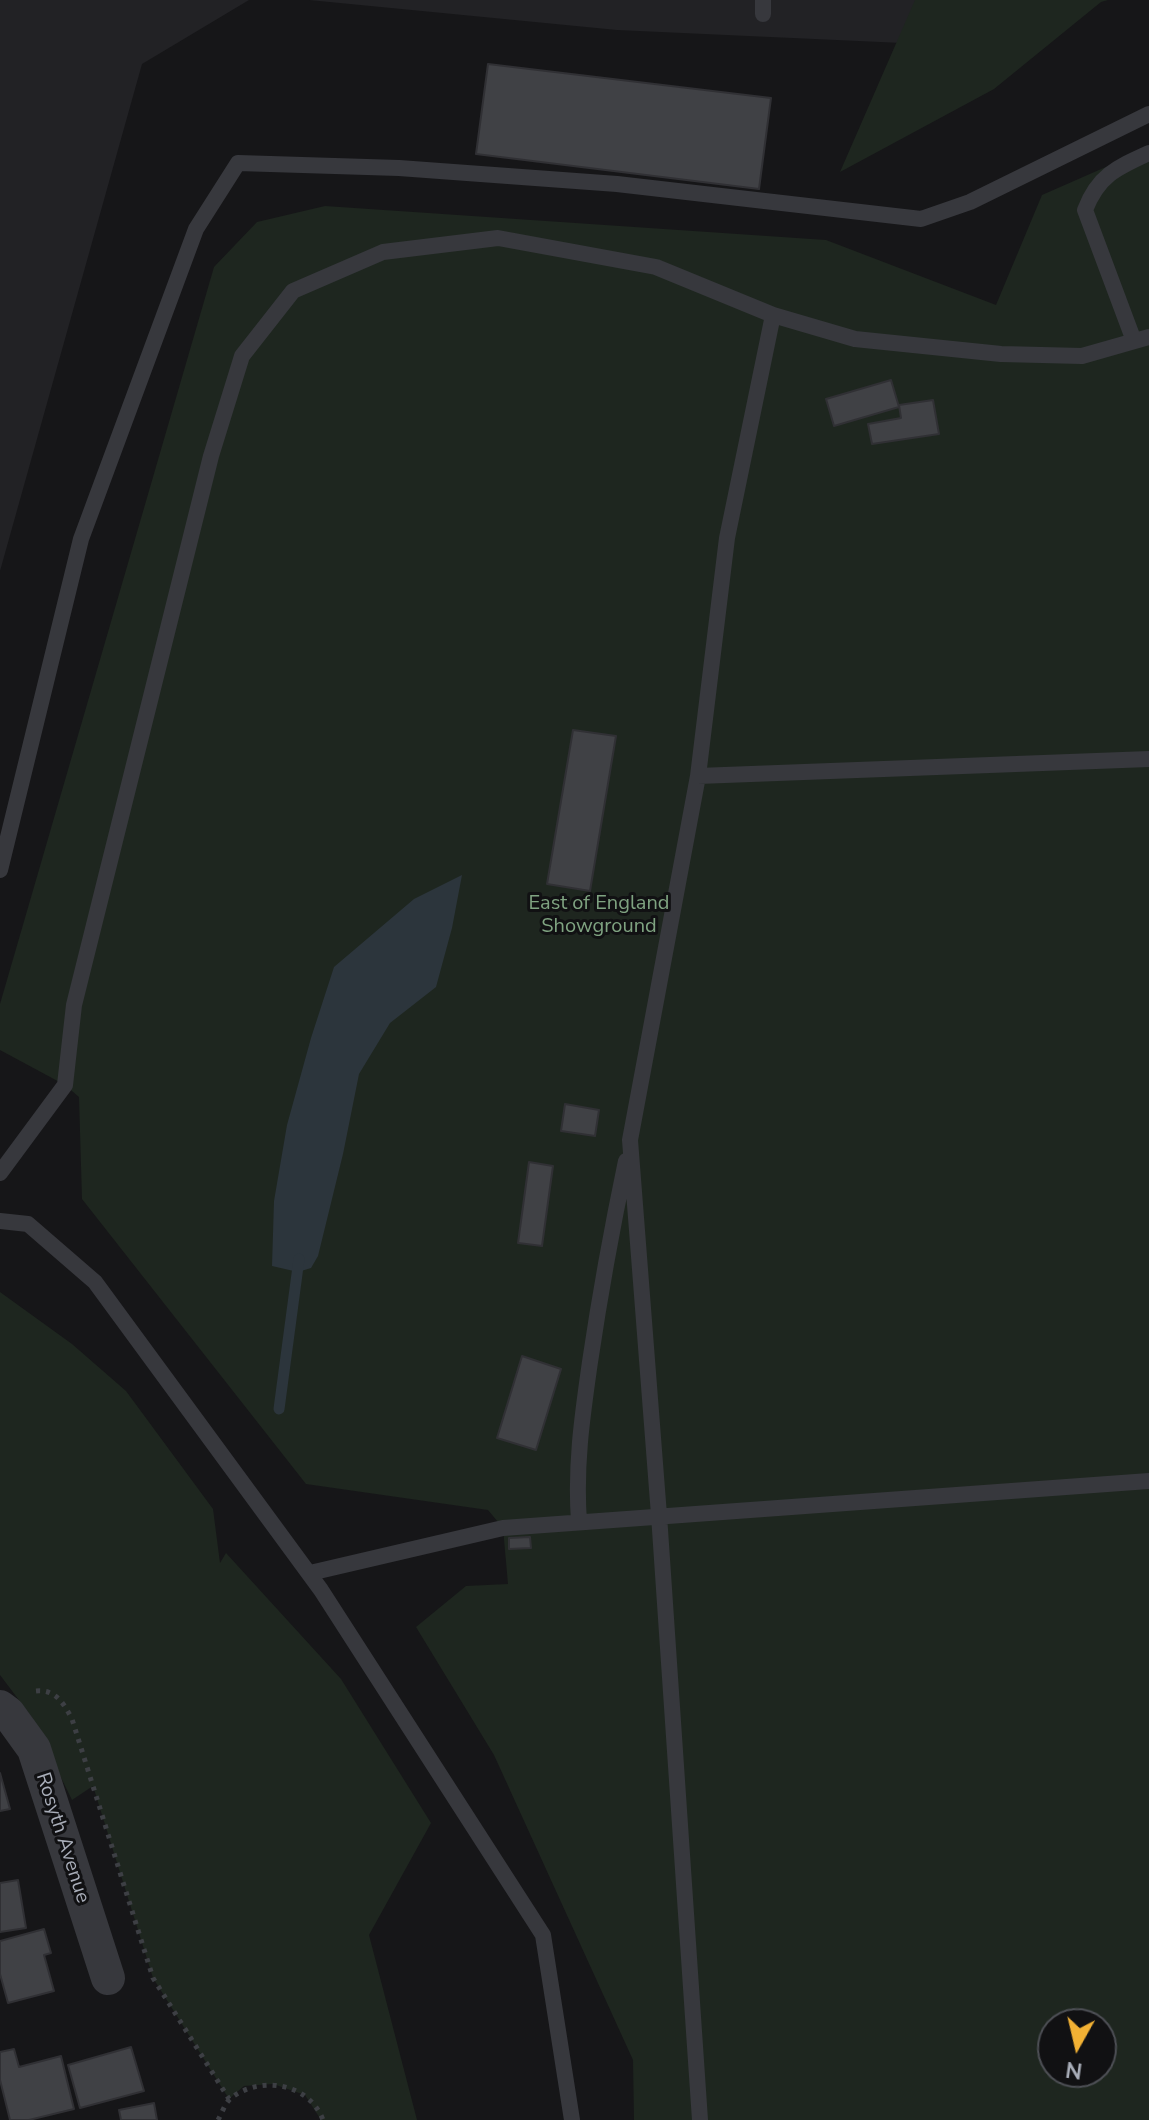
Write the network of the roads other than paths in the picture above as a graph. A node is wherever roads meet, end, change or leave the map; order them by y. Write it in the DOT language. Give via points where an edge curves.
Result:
graph roads {
  1 [pos="1149,114"];
  2 [pos="1149,153"];
  3 [pos="773,315"];
  4 [pos="1142,339"];
  5 [pos="1149,759"];
  6 [pos="698,776"];
  7 [pos="0,870"];
  8 [pos="630,1140"];
  9 [pos="0,1173"];
  10 [pos="0,1221"];
  11 [pos="1149,1481"];
  12 [pos="659,1515"];
  13 [pos="579,1522"];
  14 [pos="310,1573"];
  15 [pos="4,1710"];
  16 [pos="108,1978"];
  17 [pos="572,2120"];
  18 [pos="700,2120"];
  1 -- 7 [label="lane" via="970,202 921,219 617,184 238,163 196,229 81,539"];
  2 -- 4 [label="lane" via="1094,187 1085,210"];
  3 -- 4 [label="lane" via="855,339 1001,354 1082,356"];
  3 -- 6 [label="lane" via="727,538"];
  3 -- 9 [label="lane" via="656,267 498,238 383,252 293,291 242,356 211,456 74,1005 65,1085"];
  5 -- 6 [label="lane"];
  6 -- 8 [label="lane"];
  8 -- 12 [label="lane"];
  8 -- 13 [label="lane" via="602,1277 584,1406 576,1479"];
  10 -- 14 [label="lane" via="28,1224 95,1282"];
  11 -- 12 [label="lane"];
  12 -- 13 [label="lane"];
  12 -- 18 [label="lane"];
  13 -- 14 [label="lane" via="503,1528"];
  14 -- 17 [label="lane" via="543,1935"];
  15 -- 16 [label="street, Rosyth Avenue" via="34,1749"];
}
